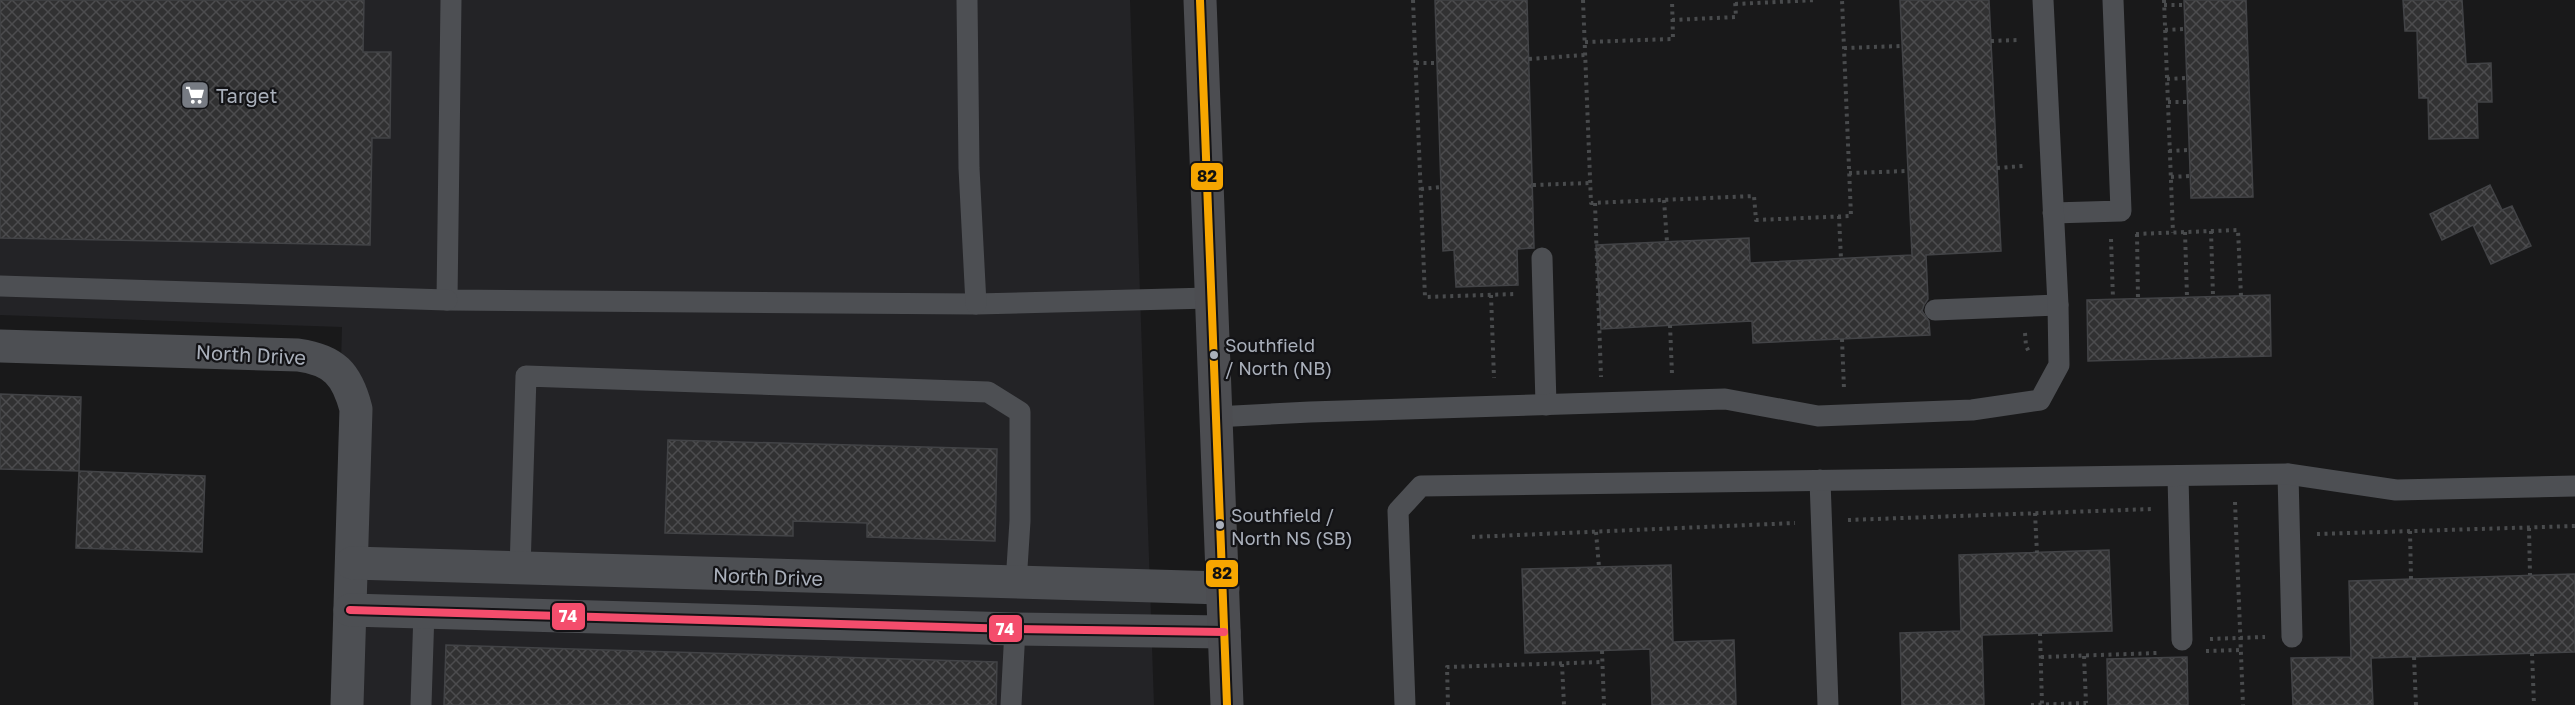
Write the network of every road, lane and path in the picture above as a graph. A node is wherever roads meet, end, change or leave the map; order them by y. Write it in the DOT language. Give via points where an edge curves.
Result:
graph roads {
  1 [pos="450,0"];
  2 [pos="967,0"];
  3 [pos="1200,0"];
  4 [pos="1413,0"];
  5 [pos="1583,0"];
  6 [pos="1671,0"];
  7 [pos="1817,0"];
  8 [pos="1842,0"];
  9 [pos="2043,0"];
  10 [pos="2113,0"];
  11 [pos="1735,2"];
  12 [pos="2164,3"];
  13 [pos="2184,5"];
  14 [pos="1672,20"];
  15 [pos="2185,29"];
  16 [pos="2165,30"];
  17 [pos="2024,39"];
  18 [pos="1991,41"];
  19 [pos="1585,42"];
  20 [pos="1902,46"];
  21 [pos="1844,48"];
  22 [pos="1585,55"];
  23 [pos="1529,59"];
  24 [pos="1416,63"];
  25 [pos="1437,63"];
  26 [pos="2166,78"];
  27 [pos="2187,78"];
  28 [pos="2168,102"];
  29 [pos="2188,102"];
  30 [pos="2189,150"];
  31 [pos="2169,151"];
  32 [pos="2029,166"];
  33 [pos="1997,168"];
  34 [pos="1908,171"];
  35 [pos="1849,173"];
  36 [pos="2190,176"];
  37 [pos="2171,177"];
  38 [pos="1590,183"];
  39 [pos="1533,185"];
  40 [pos="1441,187"];
  41 [pos="1421,189"];
  42 [pos="1664,200"];
  43 [pos="1595,203"];
  44 [pos="2053,213"];
  45 [pos="1839,216"];
  46 [pos="2211,231"];
  47 [pos="2185,232"];
  48 [pos="2173,233"];
  49 [pos="2137,234"];
  50 [pos="2120,235"];
  51 [pos="2128,235"];
  52 [pos="2111,236"];
  53 [pos="2055,238"];
  54 [pos="1667,242"];
  55 [pos="1542,258"];
  56 [pos="1841,259"];
  57 [pos="0,286"];
  58 [pos="1543,293"];
  59 [pos="1491,295"];
  60 [pos="2213,296"];
  61 [pos="2241,296"];
  62 [pos="2187,297"];
  63 [pos="1209,298"];
  64 [pos="2138,298"];
  65 [pos="2113,299"];
  66 [pos="447,300"];
  67 [pos="976,304"];
  68 [pos="2058,305"];
  69 [pos="2024,306"];
  70 [pos="1935,310"];
  71 [pos="1670,325"];
  72 [pos="1842,339"];
  73 [pos="0,345"];
  74 [pos="2031,354"];
  75 [pos="1673,378"];
  76 [pos="1601,380"];
  77 [pos="1495,385"];
  78 [pos="1856,389"];
  79 [pos="1832,390"];
  80 [pos="1844,390"];
  81 [pos="1546,405"];
  82 [pos="1215,417"];
  83 [pos="2289,474"];
  84 [pos="2234,475"];
  85 [pos="2178,476"];
  86 [pos="1820,480"];
  87 [pos="2575,486"];
  88 [pos="2035,513"];
  89 [pos="2575,526"];
  90 [pos="2529,528"];
  91 [pos="2410,531"];
  92 [pos="1596,532"];
  93 [pos="2290,535"];
  94 [pos="2037,553"];
  95 [pos="352,563"];
  96 [pos="1599,567"];
  97 [pos="520,569"];
  98 [pos="2530,575"];
  99 [pos="2411,579"];
  100 [pos="1016,584"];
  101 [pos="1222,588"];
  102 [pos="350,610"];
  103 [pos="424,611"];
  104 [pos="518,615"];
  105 [pos="1015,630"];
  106 [pos="1224,632"];
  107 [pos="2040,633"];
  108 [pos="2292,637"];
  109 [pos="2241,638"];
  110 [pos="2189,646"];
  111 [pos="2241,650"];
  112 [pos="1602,651"];
  113 [pos="2163,653"];
  114 [pos="2532,653"];
  115 [pos="2084,656"];
  116 [pos="2041,657"];
  117 [pos="2414,657"];
  118 [pos="1603,662"];
  119 [pos="1562,664"];
  120 [pos="2086,704"];
  121 [pos="347,705"];
  122 [pos="421,705"];
  123 [pos="1011,705"];
  124 [pos="1227,705"];
  125 [pos="1405,705"];
  126 [pos="1448,705"];
  127 [pos="1564,705"];
  128 [pos="1604,705"];
  129 [pos="1828,705"];
  130 [pos="2031,705"];
  131 [pos="2042,705"];
  132 [pos="2243,705"];
  133 [pos="2416,705"];
  134 [pos="2534,705"];
  1 -- 66 [label="lane"];
  2 -- 67 [label="lane"];
  3 -- 63 [label="main road"];
  4 -- 24 [label="path"];
  5 -- 19 [label="path"];
  6 -- 14 [label="path"];
  7 -- 11 [label="path"];
  8 -- 21 [label="path"];
  9 -- 44 [label="lane"];
  10 -- 44 [label="lane" via="2121,211"];
  11 -- 14 [label="path" via="1736,16"];
  12 -- 13 [label="path"];
  12 -- 16 [label="path"];
  14 -- 19 [label="path" via="1673,39"];
  15 -- 16 [label="path"];
  16 -- 26 [label="path"];
  17 -- 18 [label="path"];
  19 -- 22 [label="path"];
  20 -- 21 [label="path"];
  21 -- 35 [label="path"];
  22 -- 23 [label="path"];
  22 -- 38 [label="path"];
  24 -- 25 [label="path"];
  24 -- 41 [label="path"];
  26 -- 27 [label="path"];
  26 -- 28 [label="path"];
  28 -- 29 [label="path"];
  28 -- 31 [label="path"];
  30 -- 31 [label="path"];
  31 -- 37 [label="path"];
  32 -- 33 [label="path"];
  34 -- 35 [label="path"];
  35 -- 45 [label="path" via="1851,216"];
  36 -- 37 [label="path"];
  37 -- 48 [label="path"];
  38 -- 39 [label="path"];
  38 -- 43 [label="path" via="1591,203"];
  40 -- 41 [label="path"];
  41 -- 59 [label="path" via="1425,297"];
  42 -- 43 [label="path"];
  42 -- 45 [label="path" via="1754,196 1755,220"];
  42 -- 54 [label="path"];
  43 -- 76 [label="path"];
  44 -- 53 [label="lane"];
  45 -- 56 [label="path"];
  46 -- 47 [label="path"];
  46 -- 60 [label="path"];
  46 -- 61 [label="path" via="2238,230"];
  47 -- 48 [label="path"];
  47 -- 62 [label="path"];
  48 -- 49 [label="path"];
  49 -- 51 [label="path"];
  49 -- 64 [label="path"];
  50 -- 52 [label="path"];
  52 -- 53 [label="path"];
  52 -- 65 [label="path"];
  53 -- 68 [label="lane"];
  55 -- 58 [label="lane"];
  57 -- 66 [label="lane"];
  58 -- 59 [label="path"];
  58 -- 81 [label="lane"];
  59 -- 77 [label="path"];
  63 -- 67 [label="lane"];
  63 -- 82 [label="main road"];
  66 -- 67 [label="lane"];
  68 -- 69 [label="lane"];
  68 -- 81 [label="lane" via="2059,365 2040,400 1972,410 1818,416 1725,399"];
  69 -- 70 [label="lane"];
  69 -- 74 [label="path" via="2026,346"];
  71 -- 75 [label="path"];
  72 -- 80 [label="path"];
  73 -- 95 [label="street, North Drive" via="320,358 344,378 356,410"];
  78 -- 80 [label="path"];
  79 -- 80 [label="path"];
  81 -- 82 [label="lane"];
  82 -- 101 [label="main road"];
  83 -- 84 [label="lane"];
  83 -- 87 [label="lane" via="2396,490"];
  83 -- 93 [label="lane"];
  84 -- 85 [label="lane"];
  84 -- 109 [label="path"];
  85 -- 86 [label="lane"];
  85 -- 110 [label="lane"];
  86 -- 125 [label="lane" via="1421,486 1398,511"];
  86 -- 129 [label="lane"];
  88 -- 94 [label="path"];
  89 -- 90 [label="path"];
  90 -- 91 [label="path"];
  90 -- 98 [label="path"];
  91 -- 93 [label="path"];
  91 -- 99 [label="path"];
  92 -- 96 [label="path"];
  93 -- 108 [label="lane"];
  95 -- 97 [label="street, North Drive"];
  95 -- 102 [label="street, North Drive"];
  97 -- 100 [label="street, North Drive"];
  97 -- 100 [label="lane" via="526,376 988,392 1020,412"];
  97 -- 104 [label="street"];
  100 -- 101 [label="street, North Drive"];
  100 -- 105 [label="street"];
  101 -- 106 [label="main road"];
  102 -- 103 [label="street"];
  102 -- 121 [label="street, North Drive"];
  103 -- 104 [label="street"];
  103 -- 122 [label="lane"];
  104 -- 105 [label="street"];
  105 -- 106 [label="street"];
  105 -- 123 [label="lane"];
  106 -- 124 [label="main road"];
  107 -- 116 [label="path"];
  108 -- 109 [label="path"];
  109 -- 110 [label="path"];
  109 -- 111 [label="path"];
  110 -- 111 [label="path"];
  111 -- 132 [label="path"];
  112 -- 118 [label="path"];
  113 -- 115 [label="path"];
  114 -- 134 [label="path"];
  115 -- 116 [label="path"];
  115 -- 120 [label="path"];
  116 -- 131 [label="path"];
  117 -- 133 [label="path"];
  118 -- 119 [label="path"];
  118 -- 128 [label="path"];
  119 -- 126 [label="path" via="1447,667"];
  119 -- 127 [label="path"];
  120 -- 131 [label="path"];
  130 -- 131 [label="path"];
}
